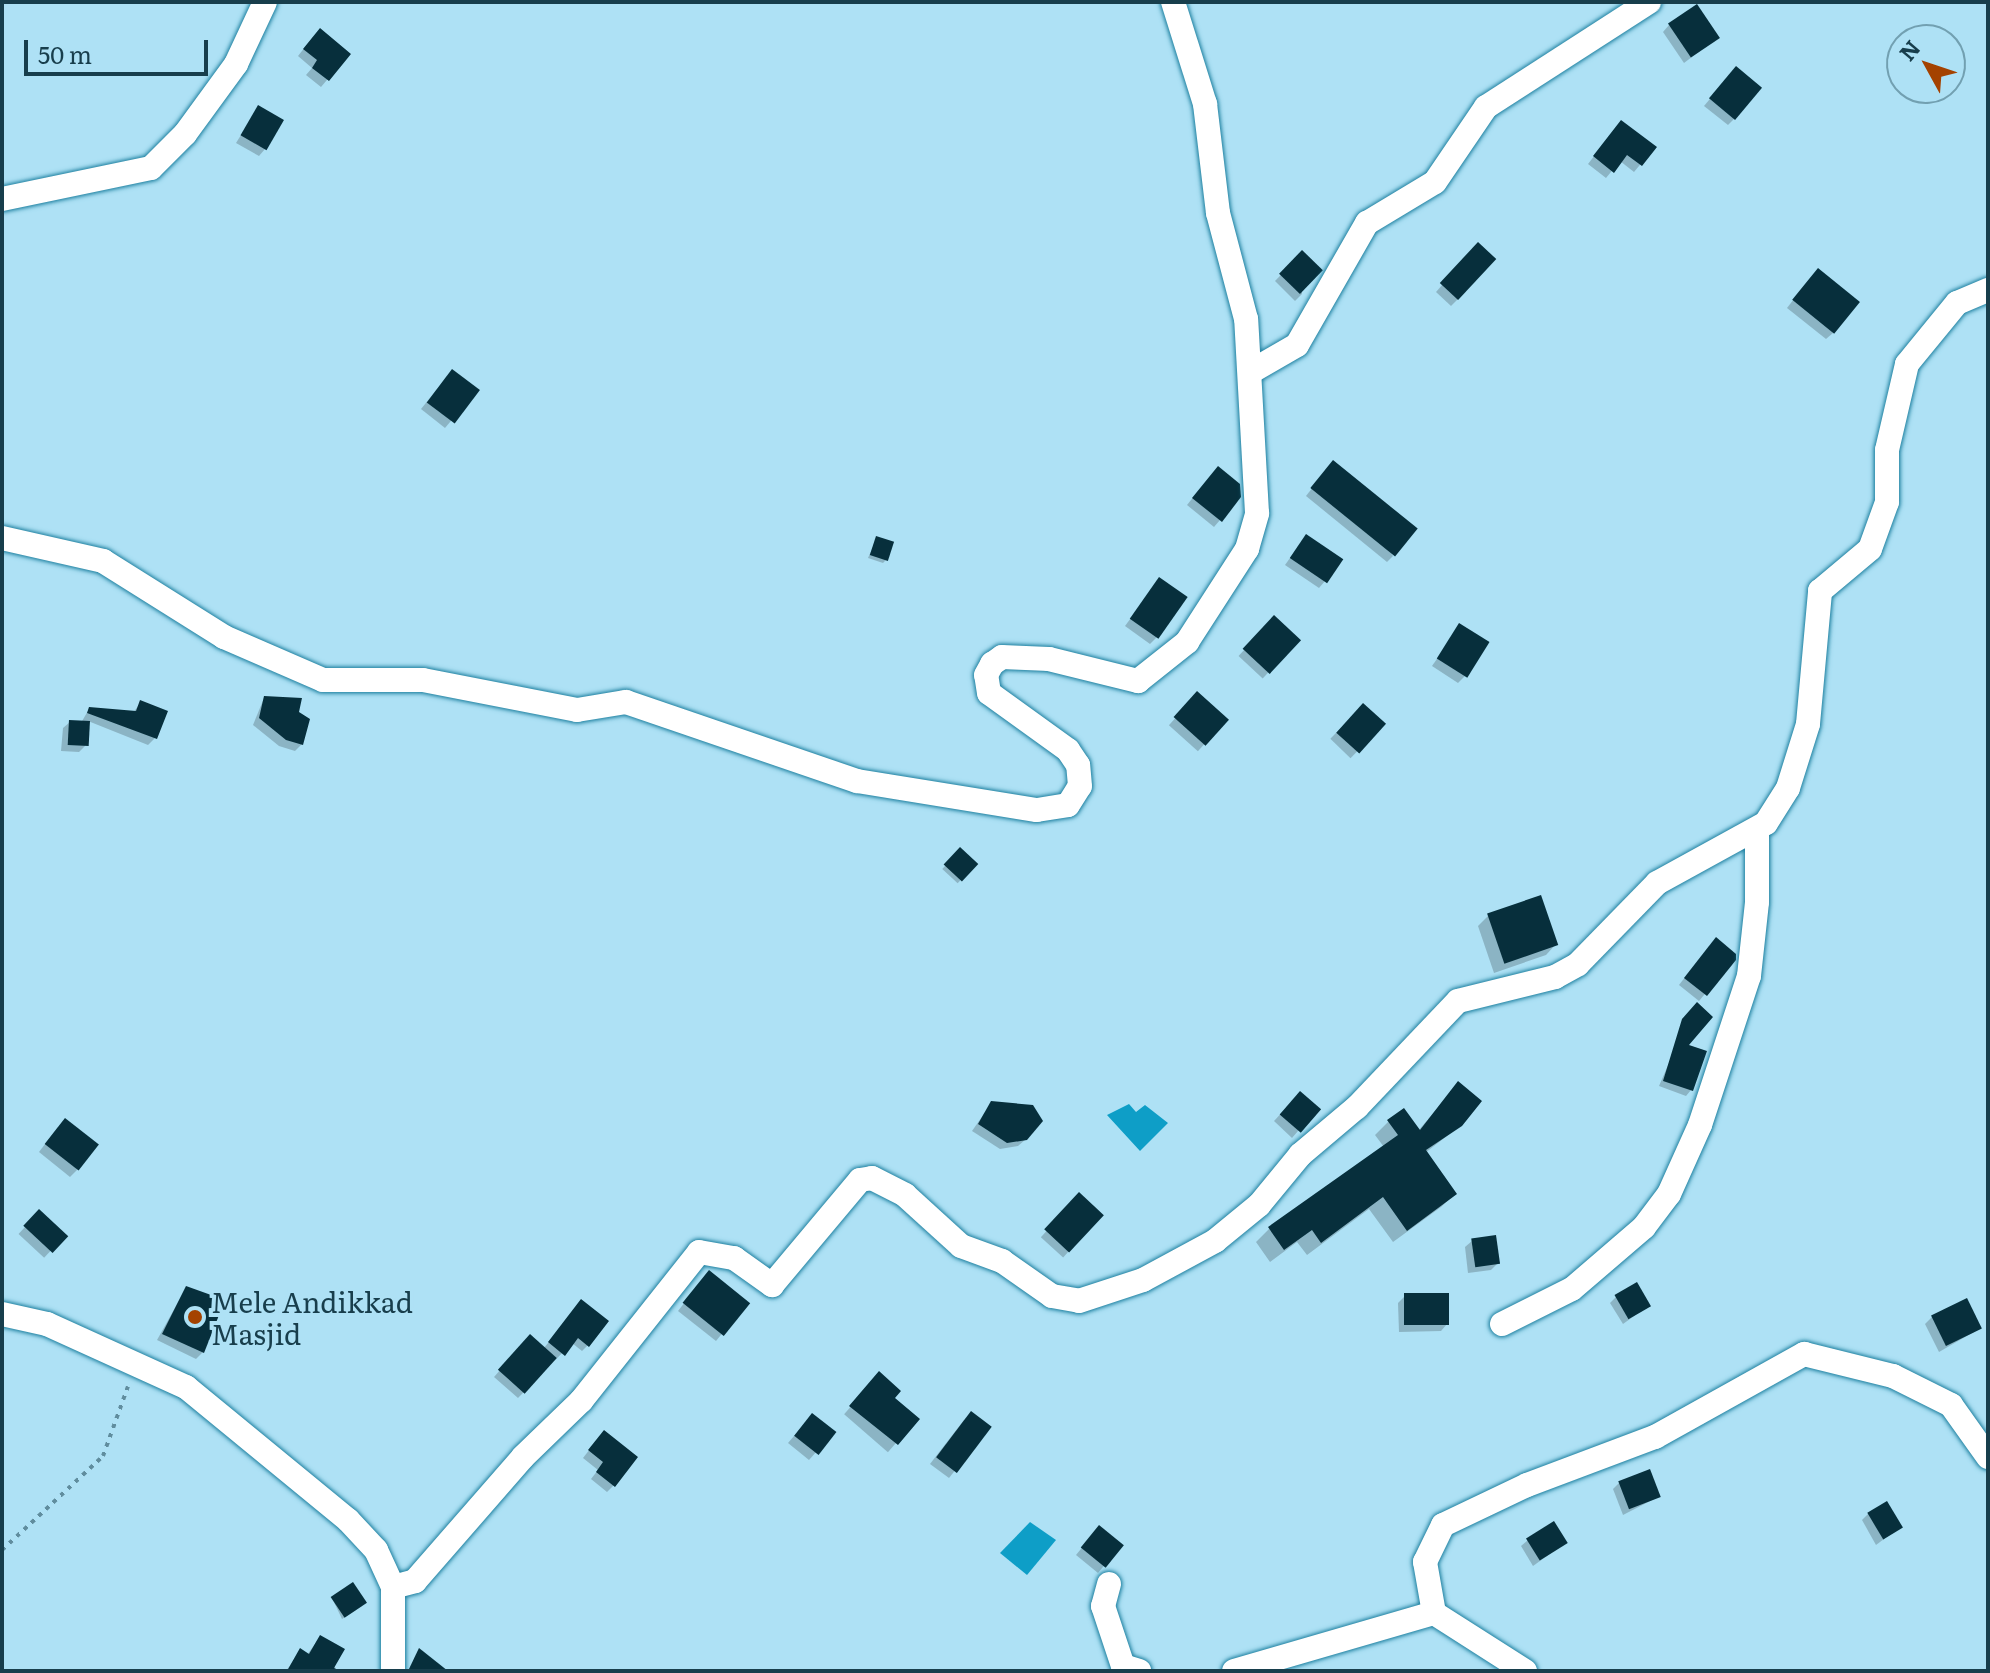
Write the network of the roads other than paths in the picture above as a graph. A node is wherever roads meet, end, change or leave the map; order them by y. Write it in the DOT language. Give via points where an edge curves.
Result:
graph roads {
  1 [pos="265,2"];
  2 [pos="1173,2"];
  3 [pos="1649,2"];
  4 [pos="2,199"];
  5 [pos="1988,290"];
  6 [pos="1252,371"];
  7 [pos="2,538"];
  8 [pos="1757,833"];
  9 [pos="2,1314"];
  10 [pos="1502,1324"];
  11 [pos="1988,1457"];
  12 [pos="1109,1584"];
  13 [pos="393,1587"];
  14 [pos="1434,1613"];
  15 [pos="393,1671"];
  16 [pos="1139,1671"];
  17 [pos="1234,1671"];
  18 [pos="1525,1671"];
  1 -- 4 [label="street" via="236,64 185,134 151,168"];
  2 -- 6 [label="street" via="1205,104 1218,213 1246,319"];
  3 -- 6 [label="street" via="1486,107 1435,182 1367,223 1297,345"];
  5 -- 8 [label="street" via="1957,303 1907,364 1887,450 1887,502 1870,549 1820,591 1808,724 1788,788"];
  6 -- 7 [label="street" via="1257,513 1247,549 1187,642 1138,681 1049,659 1002,657 986,675 989,693 1068,750 1078,765 1080,786 1068,805 1054,811 857,781 626,702 577,710 423,680 323,680 224,637 103,561"];
  8 -- 10 [label="street" via="1749,976 1700,1125 1669,1194 1644,1227 1572,1289"];
  8 -- 13 [label="street" via="1711,851 1657,883 1578,964 1555,977 1458,1001 1357,1107 1300,1155 1259,1205 1215,1241 1143,1280 1079,1301 1052,1296 1002,1261 961,1246 905,1195 872,1178 860,1180 772,1285 734,1258 699,1252 581,1401 523,1457 415,1581"];
  9 -- 13 [label="street" via="47,1324 186,1387 348,1520 376,1550"];
  11 -- 14 [label="street" via="1951,1405 1893,1376 1804,1354 1655,1437 1527,1485 1443,1525 1425,1562"];
  12 -- 16 [label="street" via="1103,1606 1123,1666"];
  13 -- 15 [label="street"];
  14 -- 17 [label="street"];
  14 -- 18 [label="street"];
}
